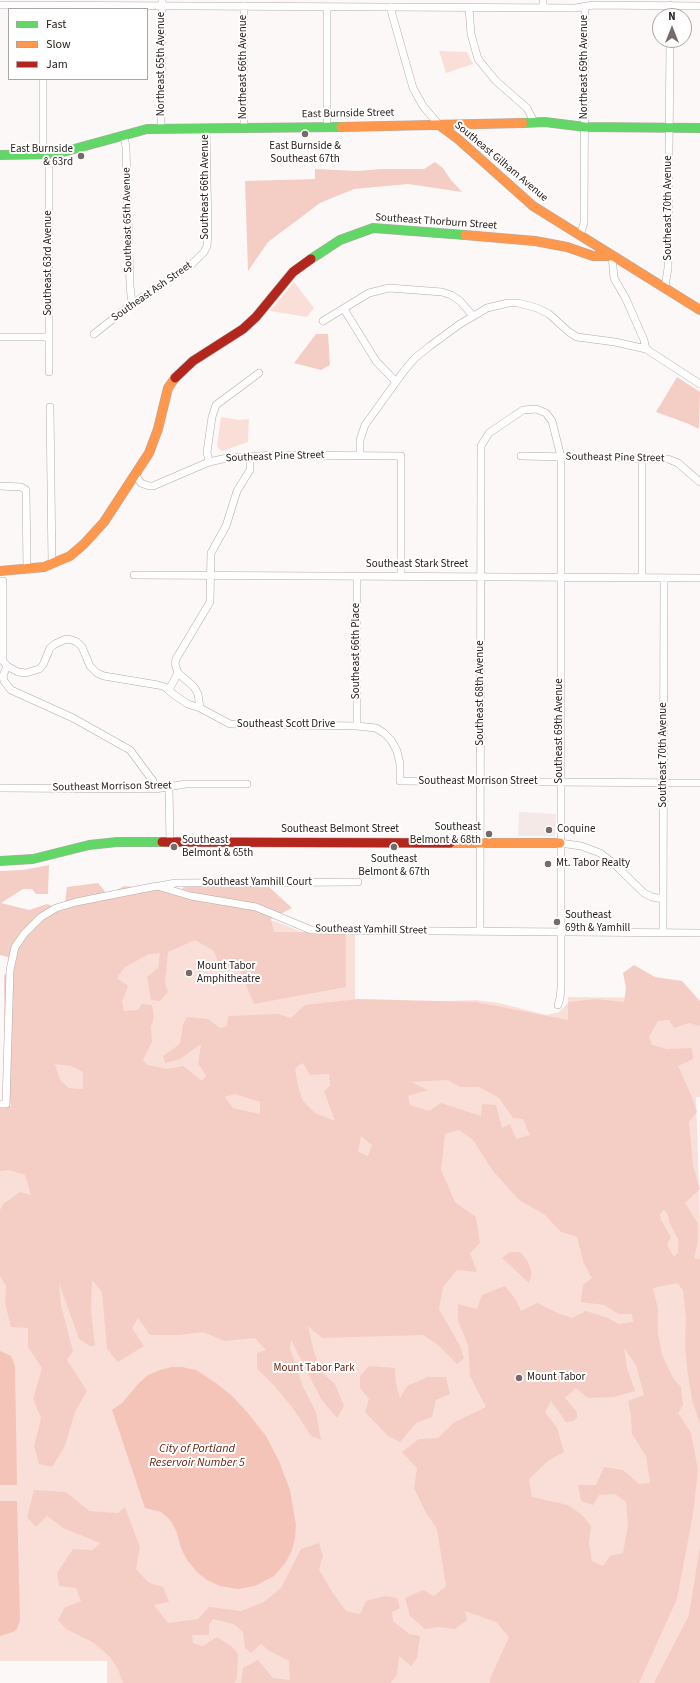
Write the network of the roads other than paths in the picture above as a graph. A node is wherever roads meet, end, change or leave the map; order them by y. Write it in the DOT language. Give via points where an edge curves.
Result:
graph roads {
  1 [pos="543,0"];
  2 [pos="162,3"];
  3 [pos="277,3"];
  4 [pos="625,3"];
  5 [pos="377,4"];
  6 [pos="460,4"];
  7 [pos="0,5"];
  8 [pos="43,5"];
  9 [pos="670,5"];
  10 [pos="244,6"];
  11 [pos="585,6"];
  12 [pos="700,6"];
  13 [pos="327,7"];
  14 [pos="391,7"];
  15 [pos="469,8"];
  16 [pos="543,8"];
  17 [pos="670,48"];
  18 [pos="43,80"];
  19 [pos="534,122"];
  20 [pos="439,125"];
  21 [pos="327,126"];
  22 [pos="206,127"];
  23 [pos="244,127"];
  24 [pos="585,127"];
  25 [pos="161,128"];
  26 [pos="669,128"];
  27 [pos="700,128"];
  28 [pos="124,136"];
  29 [pos="0,155"];
  30 [pos="46,155"];
  31 [pos="580,235"];
  32 [pos="206,246"];
  33 [pos="612,256"];
  34 [pos="665,287"];
  35 [pos="132,304"];
  36 [pos="344,309"];
  37 [pos="700,310"];
  38 [pos="473,316"];
  39 [pos="323,321"];
  40 [pos="94,334"];
  41 [pos="0,337"];
  42 [pos="49,337"];
  43 [pos="646,350"];
  44 [pos="49,372"];
  45 [pos="259,374"];
  46 [pos="396,382"];
  47 [pos="700,384"];
  48 [pos="50,407"];
  49 [pos="360,456"];
  50 [pos="522,456"];
  51 [pos="250,457"];
  52 [pos="561,458"];
  53 [pos="642,458"];
  54 [pos="209,462"];
  55 [pos="135,475"];
  56 [pos="700,482"];
  57 [pos="0,486"];
  58 [pos="52,564"];
  59 [pos="27,570"];
  60 [pos="0,571"];
  61 [pos="134,575"];
  62 [pos="210,576"];
  63 [pos="357,576"];
  64 [pos="402,577"];
  65 [pos="481,577"];
  66 [pos="561,578"];
  67 [pos="642,578"];
  68 [pos="664,578"];
  69 [pos="700,578"];
  70 [pos="0,581"];
  71 [pos="6,666"];
  72 [pos="178,673"];
  73 [pos="169,690"];
  74 [pos="200,708"];
  75 [pos="357,726"];
  76 [pos="400,782"];
  77 [pos="481,782"];
  78 [pos="560,782"];
  79 [pos="664,783"];
  80 [pos="700,783"];
  81 [pos="247,784"];
  82 [pos="0,788"];
  83 [pos="169,788"];
  84 [pos="155,789"];
  85 [pos="170,842"];
  86 [pos="480,843"];
  87 [pos="560,843"];
  88 [pos="0,861"];
  89 [pos="358,882"];
  90 [pos="157,886"];
  91 [pos="663,899"];
  92 [pos="480,931"];
  93 [pos="561,931"];
  94 [pos="663,932"];
  95 [pos="700,932"];
  96 [pos="558,1005"];
  97 [pos="0,1104"];
  1 -- 16 [label="street"];
  2 -- 8 [label="street"];
  2 -- 10 [label="street"];
  2 -- 25 [label="street, Northeast 65th Avenue"];
  3 -- 10 [label="street"];
  3 -- 13 [label="street"];
  4 -- 9 [label="street"];
  4 -- 11 [label="street"];
  5 -- 13 [label="street"];
  5 -- 14 [label="street"];
  6 -- 14 [label="street"];
  6 -- 15 [label="street"];
  7 -- 8 [label="street"];
  9 -- 12 [label="street"];
  10 -- 23 [label="street, Northeast 66th Avenue"];
  11 -- 16 [label="street"];
  11 -- 24 [label="street, Northeast 69th Avenue"];
  13 -- 21 [label="street"];
  14 -- 20 [label="street" via="413,88 422,106"];
  15 -- 16 [label="street"];
  15 -- 19 [label="street" via="471,34 478,59 496,81 526,108"];
  17 -- 26 [label="street, Southeast 70th Avenue"];
  18 -- 30 [label="street, Southeast 63rd Avenue"];
  19 -- 20 [label="street, East Burnside Street"];
  19 -- 24 [label="street, East Burnside Street"];
  20 -- 21 [label="street, East Burnside Street"];
  20 -- 31 [label="street, Southeast Gilham Avenue" via="533,206"];
  21 -- 23 [label="street, East Burnside Street"];
  22 -- 23 [label="street, East Burnside Street"];
  22 -- 25 [label="street, East Burnside Street"];
  22 -- 32 [label="street, Southeast 66th Avenue"];
  24 -- 26 [label="street, East Burnside Street"];
  24 -- 31 [label="street" via="584,223"];
  25 -- 28 [label="street, East Burnside Street"];
  26 -- 27 [label="street, East Burnside Street"];
  26 -- 34 [label="street, Southeast 70th Avenue" via="668,268"];
  28 -- 30 [label="street, East Burnside Street"];
  28 -- 35 [label="street, Southeast 65th Avenue"];
  29 -- 30 [label="street, East Burnside Street"];
  30 -- 42 [label="street, Southeast 63rd Avenue"];
  31 -- 33 [label="street, Southeast Gilham Avenue"];
  32 -- 35 [label="street, Southeast Ash Street" via="201,257 191,265"];
  33 -- 34 [label="street, Southeast Thorburn Street"];
  33 -- 43 [label="street" via="614,278 626,299"];
  33 -- 55 [label="street, Southeast Thorburn Street" via="593,256 545,242 402,229 373,228 352,234 303,264 243,329 193,361 178,374 168,388 153,443"];
  34 -- 37 [label="street, Southeast Thorburn Street"];
  35 -- 40 [label="street, Southeast Ash Street"];
  36 -- 38 [label="street" via="369,293 398,288 451,295"];
  36 -- 39 [label="street"];
  36 -- 46 [label="street" via="376,361"];
  38 -- 43 [label="street" via="500,304 518,303 548,314 577,337 615,342"];
  38 -- 46 [label="street" via="415,358"];
  41 -- 42 [label="street"];
  42 -- 44 [label="street, Southeast 63rd Avenue"];
  43 -- 47 [label="street"];
  45 -- 54 [label="street" via="216,405 207,452"];
  46 -- 49 [label="street" via="365,425 360,440"];
  48 -- 58 [label="street"];
  49 -- 51 [label="street, Southeast Pine Street"];
  49 -- 64 [label="street, Southeast Pine Street" via="401,456"];
  50 -- 52 [label="street, Southeast Pine Street"];
  51 -- 54 [label="street, Southeast Pine Street"];
  51 -- 62 [label="street" via="250,470 237,491 226,526 211,552"];
  52 -- 53 [label="street, Southeast Pine Street"];
  52 -- 65 [label="street, Southeast 68th Avenue" via="552,420 546,413 536,409 523,410 489,433 481,446"];
  52 -- 66 [label="street, Southeast 69th Avenue"];
  53 -- 56 [label="street, Southeast Pine Street" via="673,460"];
  53 -- 67 [label="street"];
  54 -- 55 [label="street, Southeast Pine Street" via="153,486 141,483"];
  55 -- 58 [label="street, Southeast Thorburn Street" via="92,536 78,550"];
  57 -- 59 [label="street" via="18,486 25,488 27,493"];
  58 -- 59 [label="street, Southeast Thorburn Street"];
  59 -- 60 [label="street"];
  61 -- 62 [label="street, Southeast Stark Street"];
  62 -- 63 [label="street, Southeast Stark Street"];
  62 -- 72 [label="street" via="210,602 176,658"];
  63 -- 64 [label="street, Southeast Stark Street"];
  63 -- 75 [label="street, Southeast 66th Place"];
  64 -- 65 [label="street, Southeast Stark Street"];
  65 -- 66 [label="street, Southeast Stark Street"];
  65 -- 77 [label="street, Southeast 68th Avenue"];
  66 -- 67 [label="street, Southeast Stark Street"];
  66 -- 78 [label="street, Southeast 69th Avenue"];
  67 -- 68 [label="street, Southeast Stark Street"];
  68 -- 69 [label="street, Southeast Stark Street"];
  68 -- 79 [label="street, Southeast 70th Avenue"];
  70 -- 71 [label="street" via="3,581 2,654"];
  71 -- 73 [label="street, Southeast Scott Drive" via="18,672 34,671 43,666 50,648 66,639 77,642 82,647 90,666 97,673 158,685"];
  71 -- 84 [label="street" via="4,681 11,690 73,718 130,750 153,781"];
  72 -- 73 [label="street"];
  72 -- 74 [label="street" via="194,687"];
  73 -- 74 [label="street, Southeast Scott Drive" via="188,704"];
  74 -- 75 [label="street, Southeast Scott Drive" via="230,724"];
  75 -- 76 [label="street, Southeast Scott Drive" via="376,728 391,740 400,759"];
  76 -- 77 [label="street, Southeast Morrison Street"];
  77 -- 78 [label="street, Southeast Morrison Street"];
  77 -- 86 [label="street, Southeast 68th Avenue"];
  78 -- 79 [label="street, Southeast Morrison Street"];
  78 -- 87 [label="street, Southeast 69th Avenue"];
  79 -- 80 [label="street, Southeast Morrison Street"];
  79 -- 91 [label="street, Southeast 70th Avenue"];
  81 -- 83 [label="street, Southeast Morrison Street" via="186,784"];
  82 -- 84 [label="street, Southeast Morrison Street"];
  83 -- 84 [label="street, Southeast Morrison Street"];
  83 -- 85 [label="street"];
  85 -- 86 [label="street, Southeast Belmont Street"];
  85 -- 88 [label="street, Southeast Belmont Street" via="107,843 33,859"];
  86 -- 87 [label="street, Southeast Belmont Street"];
  86 -- 92 [label="street, Southeast 68th Avenue"];
  87 -- 91 [label="street, Southeast Belmont Street" via="581,846 600,853 614,863 644,893"];
  87 -- 93 [label="street, Southeast 69th Avenue"];
  89 -- 90 [label="street, Southeast Yamhill Court" via="176,883"];
  90 -- 92 [label="street, Southeast Yamhill Street" via="191,896 256,907 311,930"];
  90 -- 97 [label="street, Southeast Yamhill Street" via="61,906 41,917 24,934 15,947 10,970 6,1104"];
  91 -- 94 [label="street, Southeast 70th Avenue"];
  92 -- 93 [label="street, Southeast Yamhill Street"];
  93 -- 94 [label="street, Southeast Yamhill Street"];
  93 -- 96 [label="street, Southeast 69th Avenue" via="561,988"];
  94 -- 95 [label="street, Southeast Yamhill Street"];
}
